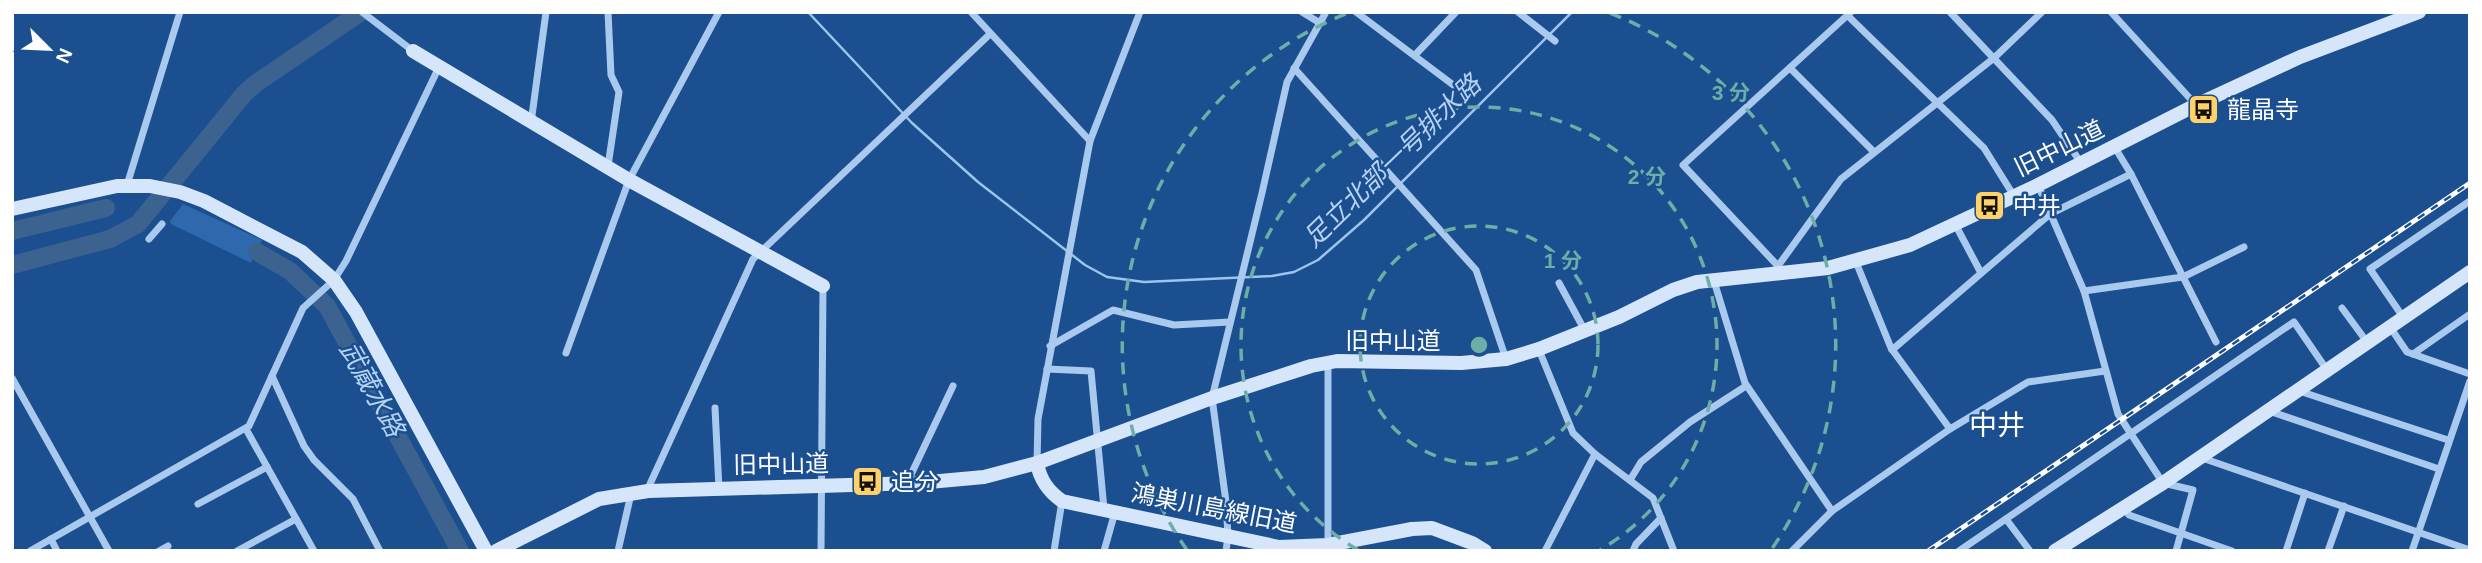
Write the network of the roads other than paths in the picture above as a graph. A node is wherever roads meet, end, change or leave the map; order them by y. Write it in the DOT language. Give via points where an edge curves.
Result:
graph roads {
  1 [pos="180,12"];
  2 [pos="362,12"];
  3 [pos="546,12"];
  4 [pos="608,12"];
  5 [pos="719,12"];
  6 [pos="971,12"];
  7 [pos="1140,12"];
  8 [pos="1302,12"];
  9 [pos="1326,12"];
  10 [pos="1356,12"];
  11 [pos="1456,12"];
  12 [pos="1518,12"];
  13 [pos="1950,12"];
  14 [pos="2042,12"];
  15 [pos="2111,12"];
  16 [pos="2419,12"];
  17 [pos="1849,14"];
  18 [pos="2402,15"];
  19 [pos="1320,23"];
  20 [pos="990,34"];
  21 [pos="1554,41"];
  22 [pos="413,51"];
  23 [pos="1415,55"];
  24 [pos="1994,58"];
  25 [pos="439,67"];
  26 [pos="1294,68"];
  27 [pos="1790,68"];
  28 [pos="1468,96"];
  29 [pos="1938,102"];
  30 [pos="2196,105"];
  31 [pos="531,123"];
  32 [pos="1090,141"];
  33 [pos="2114,146"];
  34 [pos="1874,152"];
  35 [pos="2081,163"];
  36 [pos="608,167"];
  37 [pos="2131,174"];
  38 [pos="629,180"];
  39 [pos="127,185"];
  40 [pos="2038,185"];
  41 [pos="2014,196"];
  42 [pos="2470,201"];
  43 [pos="12,209"];
  44 [pos="2050,214"];
  45 [pos="162,224"];
  46 [pos="1955,224"];
  47 [pos="149,239"];
  48 [pos="2244,247"];
  49 [pos="759,252"];
  50 [pos="1856,262"];
  51 [pos="1778,269"];
  52 [pos="2470,272"];
  53 [pos="1981,273"];
  54 [pos="2183,277"];
  55 [pos="1714,280"];
  56 [pos="331,283"];
  57 [pos="1559,283"];
  58 [pos="823,286"];
  59 [pos="2084,291"];
  60 [pos="2342,309"];
  61 [pos="2470,314"];
  62 [pos="2403,317"];
  63 [pos="1230,321"];
  64 [pos="2390,327"];
  65 [pos="1585,331"];
  66 [pos="2216,342"];
  67 [pos="2367,342"];
  68 [pos="1050,346"];
  69 [pos="1539,349"];
  70 [pos="1892,351"];
  71 [pos="566,353"];
  72 [pos="2413,354"];
  73 [pos="1506,359"];
  74 [pos="1328,363"];
  75 [pos="1047,369"];
  76 [pos="2327,370"];
  77 [pos="2105,371"];
  78 [pos="2470,374"];
  79 [pos="272,376"];
  80 [pos="12,378"];
  81 [pos="2470,382"];
  82 [pos="954,386"];
  83 [pos="1746,386"];
  84 [pos="2297,391"];
  85 [pos="1212,398"];
  86 [pos="715,408"];
  87 [pos="2269,411"];
  88 [pos="246,429"];
  89 [pos="1950,429"];
  90 [pos="2130,434"];
  91 [pos="1099,439"];
  92 [pos="2448,440"];
  93 [pos="1595,454"];
  94 [pos="2201,457"];
  95 [pos="1037,463"];
  96 [pos="267,467"];
  97 [pos="2439,469"];
  98 [pos="1630,480"];
  99 [pos="2163,483"];
  100 [pos="907,484"];
  101 [pos="821,486"];
  102 [pos="719,489"];
  103 [pos="648,491"];
  104 [pos="631,493"];
  105 [pos="2305,493"];
  106 [pos="1062,501"];
  107 [pos="198,504"];
  108 [pos="2344,506"];
  109 [pos="2124,508"];
  110 [pos="1109,511"];
  111 [pos="1832,511"];
  112 [pos="91,517"];
  113 [pos="1661,518"];
  114 [pos="296,519"];
  115 [pos="2006,519"];
  116 [pos="2418,531"];
  117 [pos="2181,534"];
  118 [pos="51,539"];
  119 [pos="1227,544"];
  120 [pos="168,546"];
  121 [pos="1337,546"];
  122 [pos="1303,549"];
  123 [pos="2470,550"];
  124 [pos="30,551"];
  125 [pos="57,551"];
  126 [pos="109,551"];
  127 [pos="159,551"];
  128 [pos="237,551"];
  129 [pos="314,551"];
  130 [pos="380,551"];
  131 [pos="486,551"];
  132 [pos="496,551"];
  133 [pos="618,551"];
  134 [pos="821,551"];
  135 [pos="1054,551"];
  136 [pos="1104,551"];
  137 [pos="1485,551"];
  138 [pos="1545,551"];
  139 [pos="1633,551"];
  140 [pos="1674,551"];
  141 [pos="1792,551"];
  142 [pos="1959,551"];
  143 [pos="2030,551"];
  144 [pos="2054,551"];
  145 [pos="2176,551"];
  146 [pos="2232,551"];
  147 [pos="2286,551"];
  148 [pos="2328,551"];
  149 [pos="2412,551"];
  1 -- 39 [label="street"];
  2 -- 22 [label="street"];
  3 -- 31 [label="street"];
  4 -- 36 [label="street" via="611,75 619,92"];
  5 -- 38 [label="street"];
  6 -- 20 [label="street"];
  7 -- 32 [label="street"];
  8 -- 19 [label="street"];
  9 -- 19 [label="street"];
  10 -- 23 [label="street"];
  11 -- 23 [label="street"];
  12 -- 21 [label="street"];
  13 -- 24 [label="street"];
  14 -- 24 [label="street"];
  15 -- 30 [label="street"];
  16 -- 18 [label="street, 旧中山道"];
  17 -- 27 [label="street"];
  17 -- 29 [label="street"];
  18 -- 30 [label="street, 旧中山道"];
  19 -- 26 [label="street"];
  20 -- 32 [label="street"];
  20 -- 49 [label="street"];
  22 -- 25 [label="street"];
  23 -- 28 [label="street"];
  24 -- 29 [label="street"];
  24 -- 35 [label="street" via="2052,120"];
  25 -- 31 [label="street"];
  25 -- 56 [label="street" via="346,261"];
  26 -- 63 [label="street"];
  26 -- 73 [label="street" via="1476,270"];
  27 -- 34 [label="street"];
  27 -- 51 [label="street" via="1683,165"];
  29 -- 34 [label="street"];
  29 -- 41 [label="street" via="1984,148"];
  30 -- 33 [label="street, 旧中山道"];
  31 -- 36 [label="street"];
  32 -- 68 [label="street"];
  33 -- 35 [label="street, 旧中山道"];
  33 -- 37 [label="street"];
  34 -- 51 [label="street" via="1840,179"];
  35 -- 40 [label="street, 旧中山道"];
  36 -- 38 [label="street"];
  37 -- 44 [label="street"];
  37 -- 54 [label="street"];
  38 -- 49 [label="street"];
  38 -- 71 [label="street"];
  39 -- 43 [label="street"];
  39 -- 56 [label="street" via="159,187 204,201 311,258"];
  40 -- 41 [label="street, 旧中山道"];
  40 -- 44 [label="street"];
  41 -- 46 [label="street, 旧中山道"];
  42 -- 62 [label="street" via="2370,269"];
  44 -- 53 [label="street"];
  44 -- 59 [label="street"];
  45 -- 47 [label="street"];
  46 -- 50 [label="street, 旧中山道"];
  46 -- 53 [label="street"];
  48 -- 54 [label="street"];
  49 -- 58 [label="street"];
  49 -- 103 [label="street"];
  50 -- 51 [label="street, 旧中山道"];
  50 -- 70 [label="street"];
  51 -- 55 [label="street, 旧中山道"];
  52 -- 62 [label="street"];
  53 -- 70 [label="street"];
  54 -- 59 [label="street"];
  54 -- 66 [label="street"];
  55 -- 65 [label="street, 旧中山道" via="1673,290"];
  55 -- 83 [label="street"];
  56 -- 79 [label="street" via="303,308"];
  56 -- 131 [label="street" via="356,312"];
  57 -- 65 [label="street"];
  58 -- 101 [label="street"];
  59 -- 77 [label="street"];
  60 -- 67 [label="street"];
  61 -- 72 [label="street"];
  62 -- 64 [label="street"];
  63 -- 68 [label="street" via="1174,325 1113,310"];
  63 -- 85 [label="street"];
  64 -- 67 [label="street"];
  64 -- 72 [label="street"];
  65 -- 69 [label="street, 旧中山道"];
  67 -- 76 [label="street"];
  68 -- 75 [label="street"];
  69 -- 73 [label="street, 旧中山道"];
  69 -- 93 [label="street" via="1573,433"];
  70 -- 89 [label="street"];
  72 -- 78 [label="street"];
  73 -- 74 [label="street, 旧中山道"];
  74 -- 85 [label="street, 旧中山道"];
  74 -- 121 [label="street"];
  75 -- 91 [label="street" via="1091,371"];
  75 -- 95 [label="street" via="1038,419"];
  76 -- 84 [label="street"];
  76 -- 90 [label="street" via="2294,322"];
  77 -- 89 [label="street" via="2028,382"];
  77 -- 90 [label="street" via="2118,414"];
  79 -- 88 [label="street"];
  79 -- 130 [label="street" via="304,446 354,499"];
  80 -- 112 [label="street"];
  81 -- 92 [label="street"];
  82 -- 100 [label="street"];
  83 -- 98 [label="street" via="1690,422 1642,461"];
  83 -- 111 [label="street"];
  84 -- 87 [label="street"];
  84 -- 92 [label="street"];
  85 -- 91 [label="street, 旧中山道"];
  85 -- 119 [label="street"];
  86 -- 102 [label="street"];
  87 -- 94 [label="street"];
  87 -- 97 [label="street"];
  88 -- 96 [label="street"];
  88 -- 112 [label="street"];
  89 -- 111 [label="street"];
  90 -- 99 [label="street"];
  90 -- 115 [label="street"];
  91 -- 95 [label="street, 旧中山道"];
  91 -- 110 [label="street"];
  92 -- 97 [label="street"];
  93 -- 98 [label="street"];
  93 -- 138 [label="street"];
  94 -- 99 [label="street"];
  94 -- 105 [label="street"];
  95 -- 100 [label="street, 旧中山道" via="984,477"];
  95 -- 106 [label="street" via="1046,486"];
  96 -- 107 [label="street"];
  96 -- 114 [label="street"];
  97 -- 116 [label="street"];
  98 -- 113 [label="street" via="1653,498"];
  99 -- 109 [label="street"];
  99 -- 117 [label="street" via="2193,491"];
  100 -- 101 [label="street, 旧中山道"];
  101 -- 102 [label="street, 旧中山道"];
  101 -- 134 [label="street"];
  102 -- 103 [label="street, 旧中山道"];
  103 -- 104 [label="street, 旧中山道"];
  104 -- 132 [label="street, 旧中山道" via="599,499"];
  104 -- 133 [label="street"];
  105 -- 108 [label="street"];
  105 -- 147 [label="street"];
  106 -- 110 [label="street, 鴻巣川島線旧道"];
  106 -- 135 [label="street"];
  108 -- 116 [label="street"];
  108 -- 148 [label="street"];
  109 -- 117 [label="street" via="2129,515"];
  109 -- 144 [label="street"];
  110 -- 119 [label="street, 鴻巣川島線旧道"];
  110 -- 136 [label="street"];
  111 -- 141 [label="street"];
  112 -- 118 [label="street"];
  112 -- 126 [label="street"];
  113 -- 139 [label="street"];
  113 -- 140 [label="street"];
  114 -- 128 [label="street"];
  114 -- 129 [label="street"];
  115 -- 142 [label="street"];
  115 -- 143 [label="street"];
  116 -- 123 [label="street"];
  116 -- 149 [label="street"];
  117 -- 145 [label="street"];
  117 -- 146 [label="street"];
  118 -- 124 [label="street"];
  118 -- 125 [label="street"];
  119 -- 122 [label="street, 鴻巣川島線旧道"];
  120 -- 127 [label="street"];
  121 -- 122 [label="street, 鴻巣川島線旧道"];
  121 -- 137 [label="street, 鴻巣川島線旧道" via="1432,528"];
}
